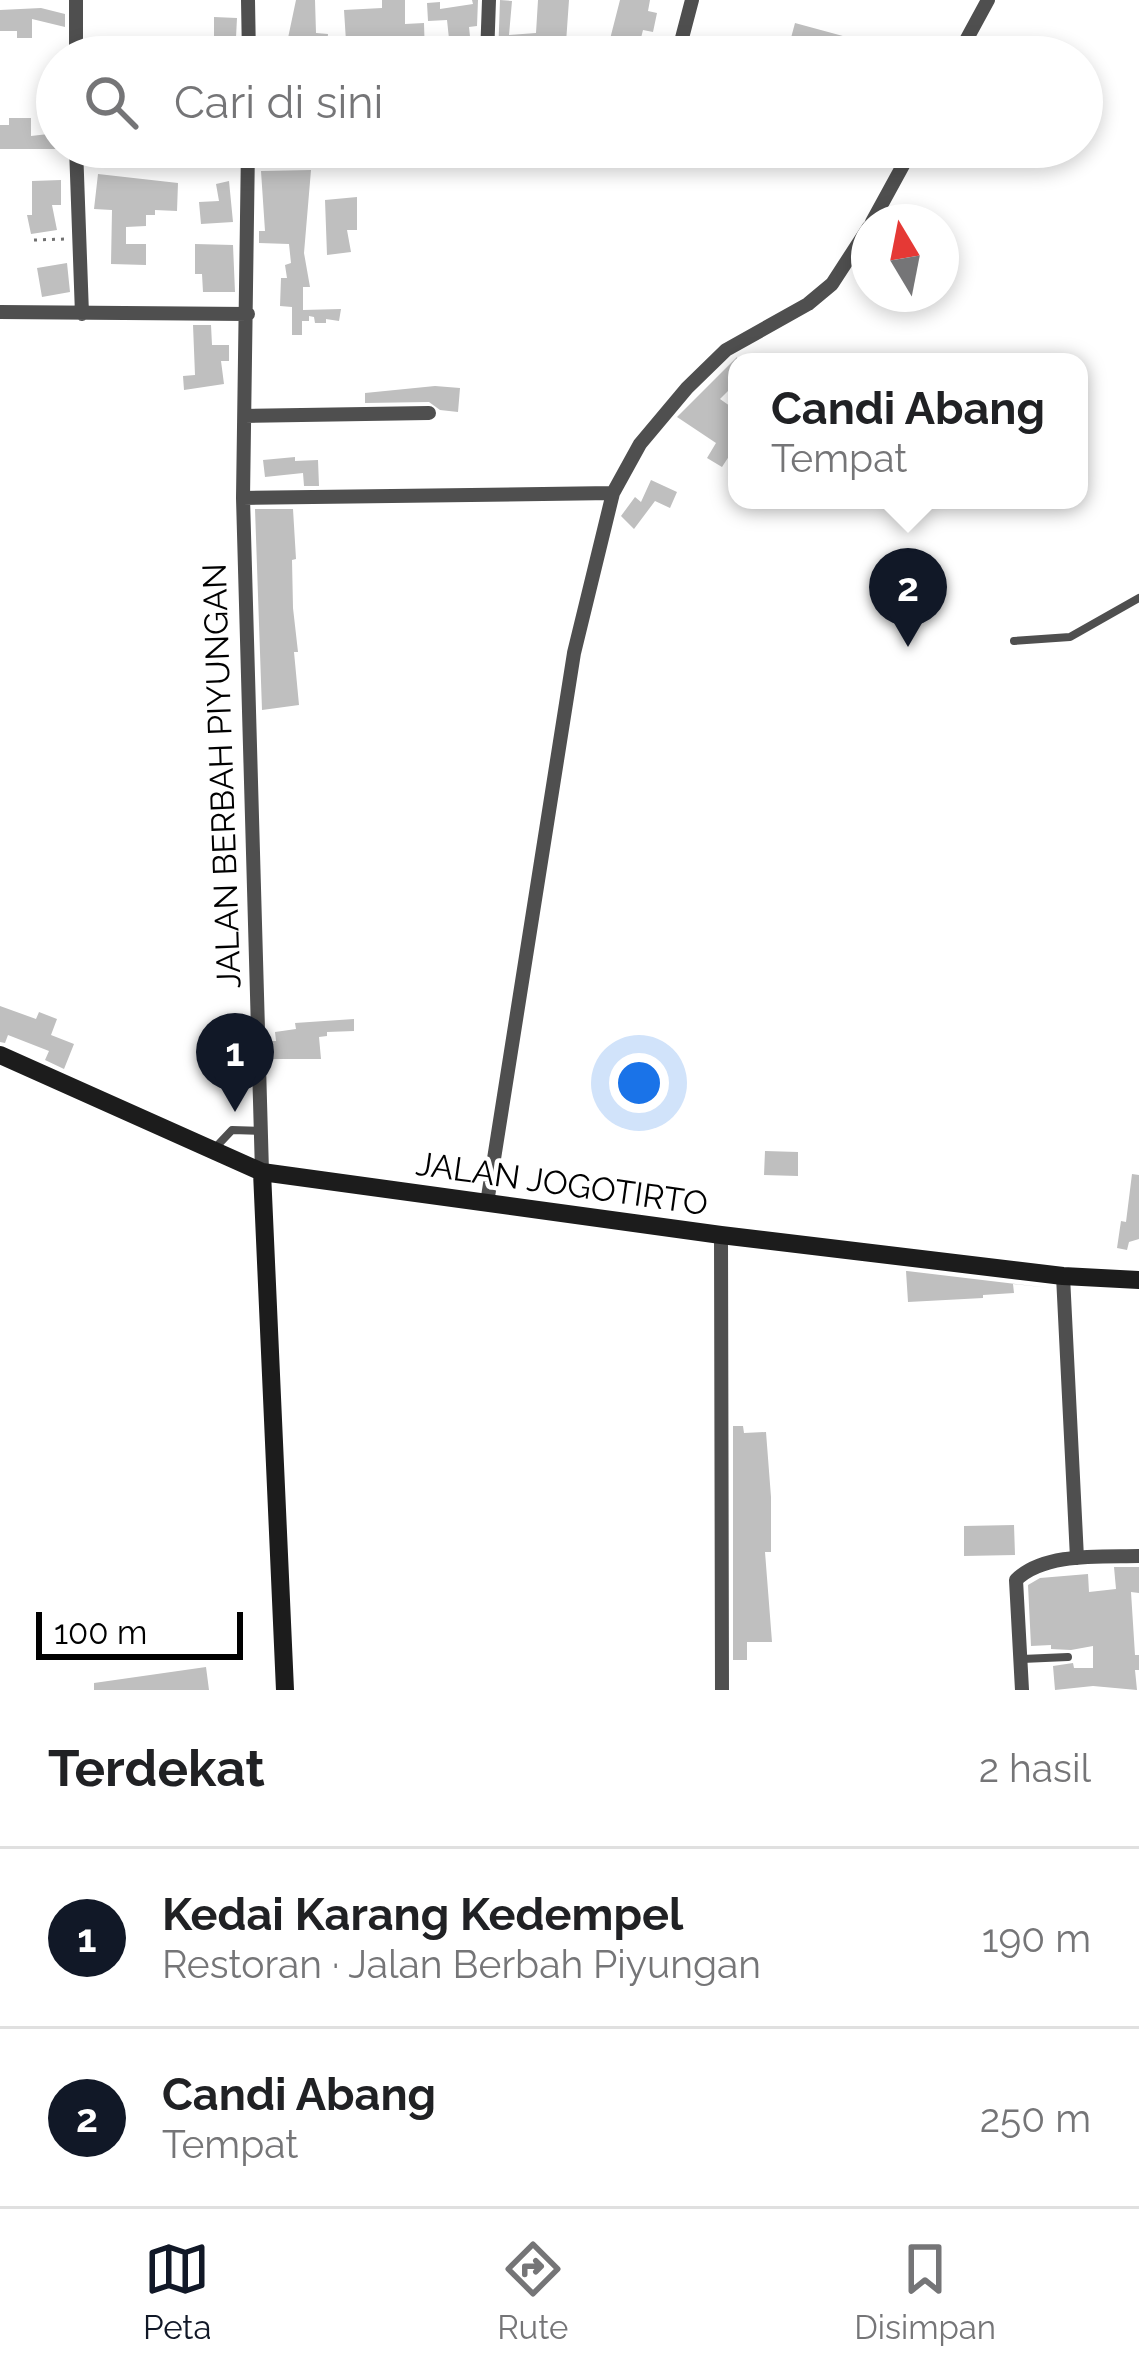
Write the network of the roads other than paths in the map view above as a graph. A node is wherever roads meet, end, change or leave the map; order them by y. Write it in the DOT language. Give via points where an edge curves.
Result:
graph roads {
  1 [pos="76,0"];
  2 [pos="248,0"];
  3 [pos="489,0"];
  4 [pos="692,0"];
  5 [pos="988,0"];
  6 [pos="76,36"];
  7 [pos="248,36"];
  8 [pos="488,36"];
  9 [pos="683,36"];
  10 [pos="968,36"];
  11 [pos="77,168"];
  12 [pos="248,168"];
  13 [pos="902,168"];
  14 [pos="882,204"];
  15 [pos="851,255"];
  16 [pos="0,312"];
  17 [pos="82,314"];
  18 [pos="248,314"];
  19 [pos="429,413"];
  20 [pos="245,416"];
  21 [pos="613,493"];
  22 [pos="243,498"];
  23 [pos="1139,598"];
  24 [pos="1014,641"];
  25 [pos="0,1055"];
  26 [pos="261,1131"];
  27 [pos="213,1150"];
  28 [pos="262,1172"];
  29 [pos="488,1203"];
  30 [pos="721,1234"];
  31 [pos="1064,1276"];
  32 [pos="1139,1280"];
  33 [pos="1139,1556"];
  34 [pos="1077,1558"];
  35 [pos="1068,1657"];
  36 [pos="1020,1659"];
  37 [pos="285,1690"];
  38 [pos="722,1690"];
  39 [pos="1022,1690"];
  1 -- 6 [label="street"];
  2 -- 7 [label="street"];
  3 -- 8 [label="street"];
  4 -- 9 [label="street"];
  5 -- 10 [label="street"];
  11 -- 17 [label="street"];
  12 -- 18 [label="street, JALAN BERBAH PIYUNGAN"];
  13 -- 14 [label="street"];
  15 -- 21 [label="street" via="808,304 726,350 640,444"];
  16 -- 17 [label="street"];
  17 -- 18 [label="street"];
  18 -- 20 [label="street, JALAN BERBAH PIYUNGAN"];
  19 -- 20 [label="street"];
  20 -- 22 [label="street, JALAN BERBAH PIYUNGAN"];
  21 -- 22 [label="street"];
  21 -- 29 [label="street" via="574,653"];
  22 -- 26 [label="street, JALAN BERBAH PIYUNGAN"];
  23 -- 24 [label="lane" via="1070,637"];
  25 -- 27 [label="street, JALAN JOGOTIRTO"];
  26 -- 27 [label="lane" via="232,1130"];
  26 -- 28 [label="street, JALAN BERBAH PIYUNGAN"];
  27 -- 28 [label="street, JALAN JOGOTIRTO"];
  28 -- 29 [label="street, JALAN JOGOTIRTO"];
  28 -- 37 [label="street, JALAN BERBAH PIYUNGAN"];
  29 -- 30 [label="street, JALAN JOGOTIRTO"];
  30 -- 31 [label="street, JALAN JOGOTIRTO"];
  30 -- 38 [label="street"];
  31 -- 32 [label="street, JALAN JOGOTIRTO"];
  31 -- 34 [label="street"];
  33 -- 34 [label="street"];
  34 -- 36 [label="street" via="1016,1580"];
  35 -- 36 [label="lane"];
  36 -- 39 [label="street"];
}
